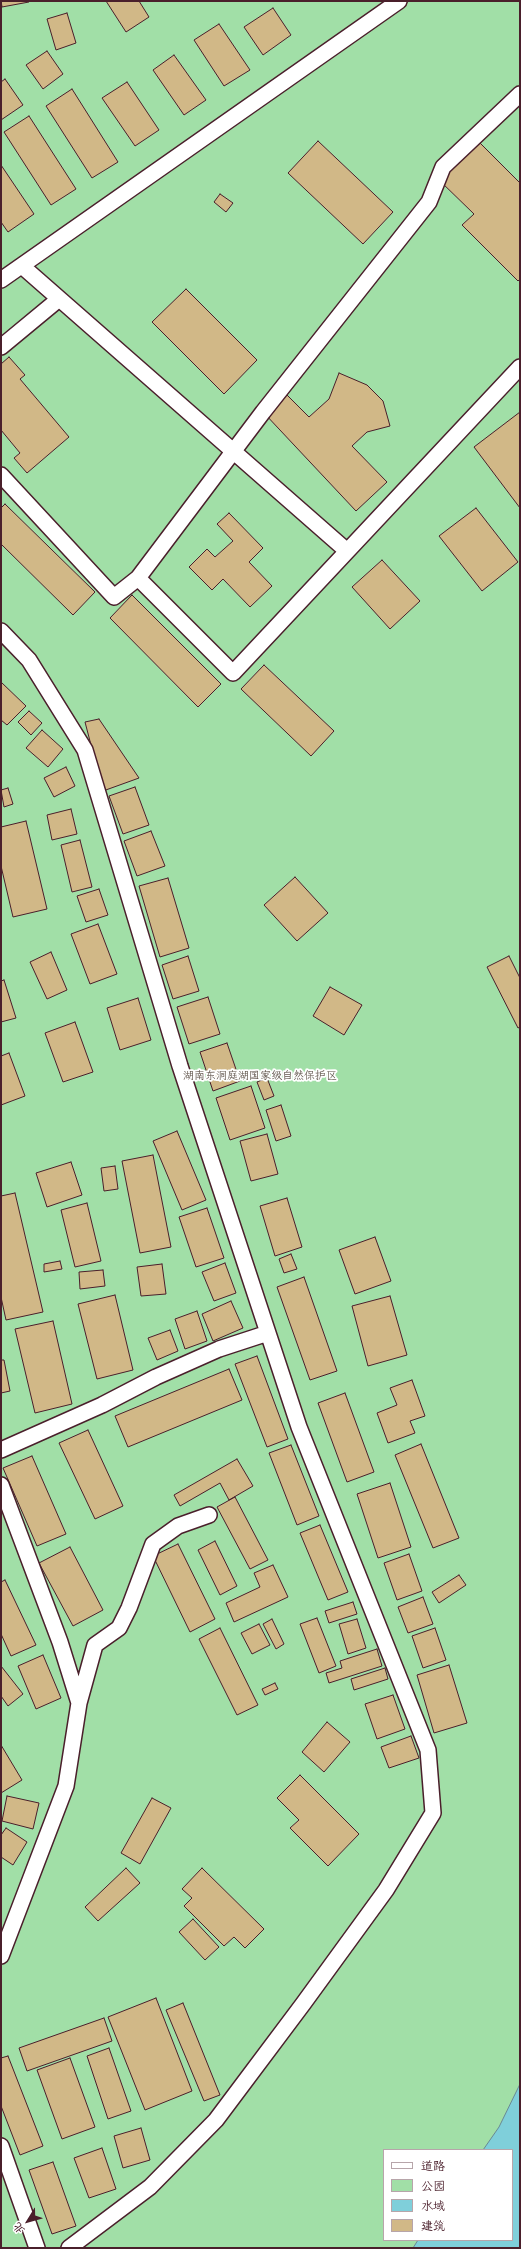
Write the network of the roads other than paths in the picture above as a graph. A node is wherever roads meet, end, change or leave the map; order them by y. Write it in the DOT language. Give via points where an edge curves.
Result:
graph roads {
  1 [pos="399,1"];
  2 [pos="520,94"];
  3 [pos="22,266"];
  4 [pos="1,280"];
  5 [pos="59,299"];
  6 [pos="1,347"];
  7 [pos="520,367"];
  8 [pos="233,451"];
  9 [pos="1,476"];
  10 [pos="347,551"];
  11 [pos="138,578"];
  12 [pos="1,631"];
  13 [pos="268,1333"];
  14 [pos="1,1450"];
  15 [pos="1,1485"];
  16 [pos="209,1515"];
  17 [pos="79,1703"];
  18 [pos="1,1956"];
  19 [pos="1,2146"];
  20 [pos="37,2248"];
  21 [pos="70,2248"];
  1 -- 3 [label="street"];
  2 -- 8 [label="street" via="442,167 429,202"];
  3 -- 4 [label="street"];
  3 -- 5 [label="street"];
  5 -- 6 [label="street"];
  5 -- 8 [label="street"];
  7 -- 10 [label="street"];
  8 -- 10 [label="street"];
  8 -- 11 [label="street"];
  9 -- 11 [label="street" via="114,597"];
  10 -- 11 [label="street" via="233,673"];
  12 -- 13 [label="street" via="29,660 85,750 180,1066"];
  13 -- 14 [label="street" via="220,1349 156,1377 102,1405"];
  13 -- 21 [label="street" via="298,1427 428,1750 433,1813 386,1890 216,2120 150,2187"];
  15 -- 17 [label="street" via="60,1642"];
  16 -- 17 [label="street" via="178,1526 153,1544 119,1628 96,1645"];
  17 -- 18 [label="street" via="66,1786"];
  19 -- 20 [label="street"];
}
